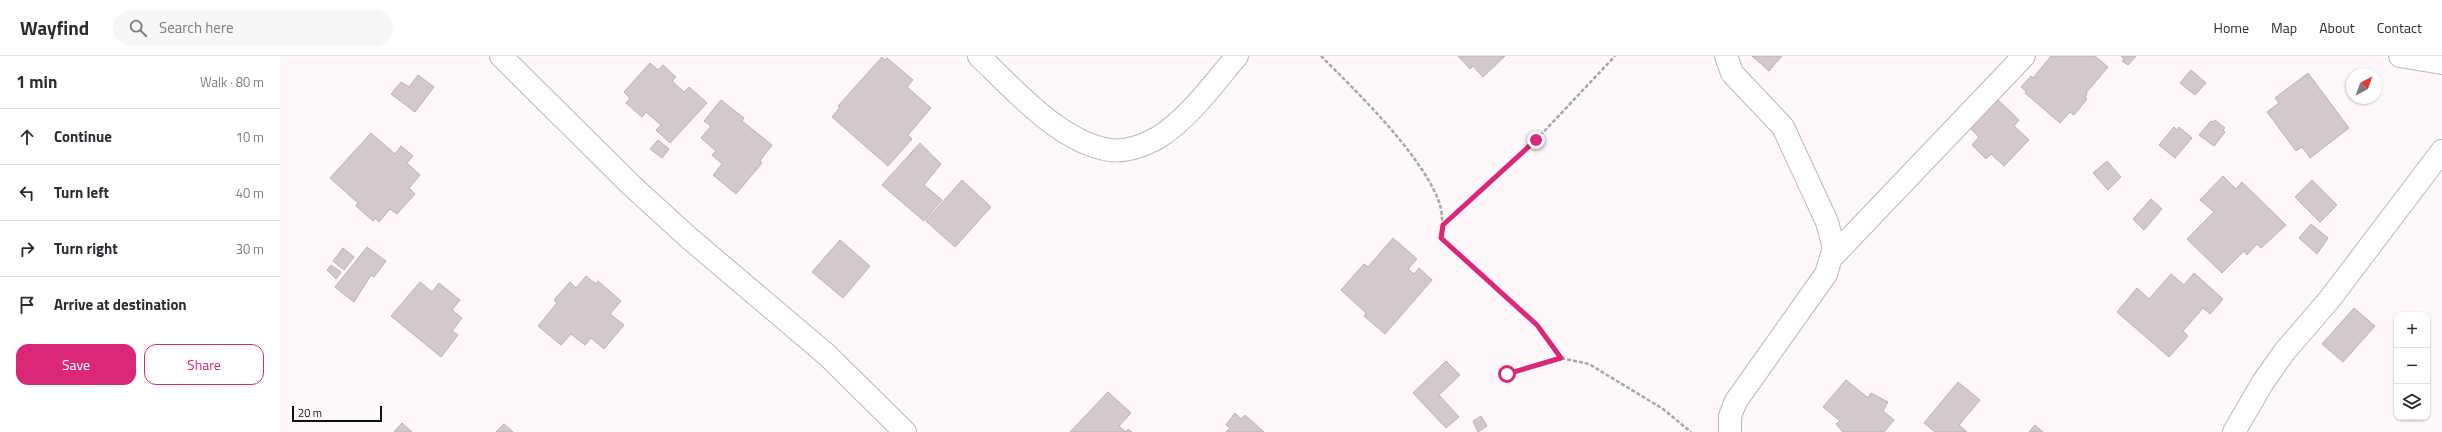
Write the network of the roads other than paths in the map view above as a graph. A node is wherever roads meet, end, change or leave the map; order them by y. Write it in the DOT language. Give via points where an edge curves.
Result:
graph roads {
  1 [pos="501,56"];
  2 [pos="978,56"];
  3 [pos="1237,56"];
  4 [pos="1726,56"];
  5 [pos="2024,56"];
  6 [pos="2400,56"];
  7 [pos="2442,63"];
  8 [pos="2442,151"];
  9 [pos="1834,255"];
  10 [pos="905,432"];
  11 [pos="1730,432"];
  12 [pos="2234,432"];
  1 -- 10 [label="street" via="631,185 689,238 827,355"];
  2 -- 3 [label="street" via="1046,118 1082,141 1116,150 1142,145 1171,128"];
  4 -- 9 [label="street" via="1732,74 1783,127 1827,222 1834,244"];
  5 -- 9 [label="street"];
  6 -- 7 [label="street"];
  8 -- 12 [label="street" via="2329,300 2285,351 2263,382"];
  9 -- 11 [label="street" via="1826,274 1736,401 1730,416"];
}
